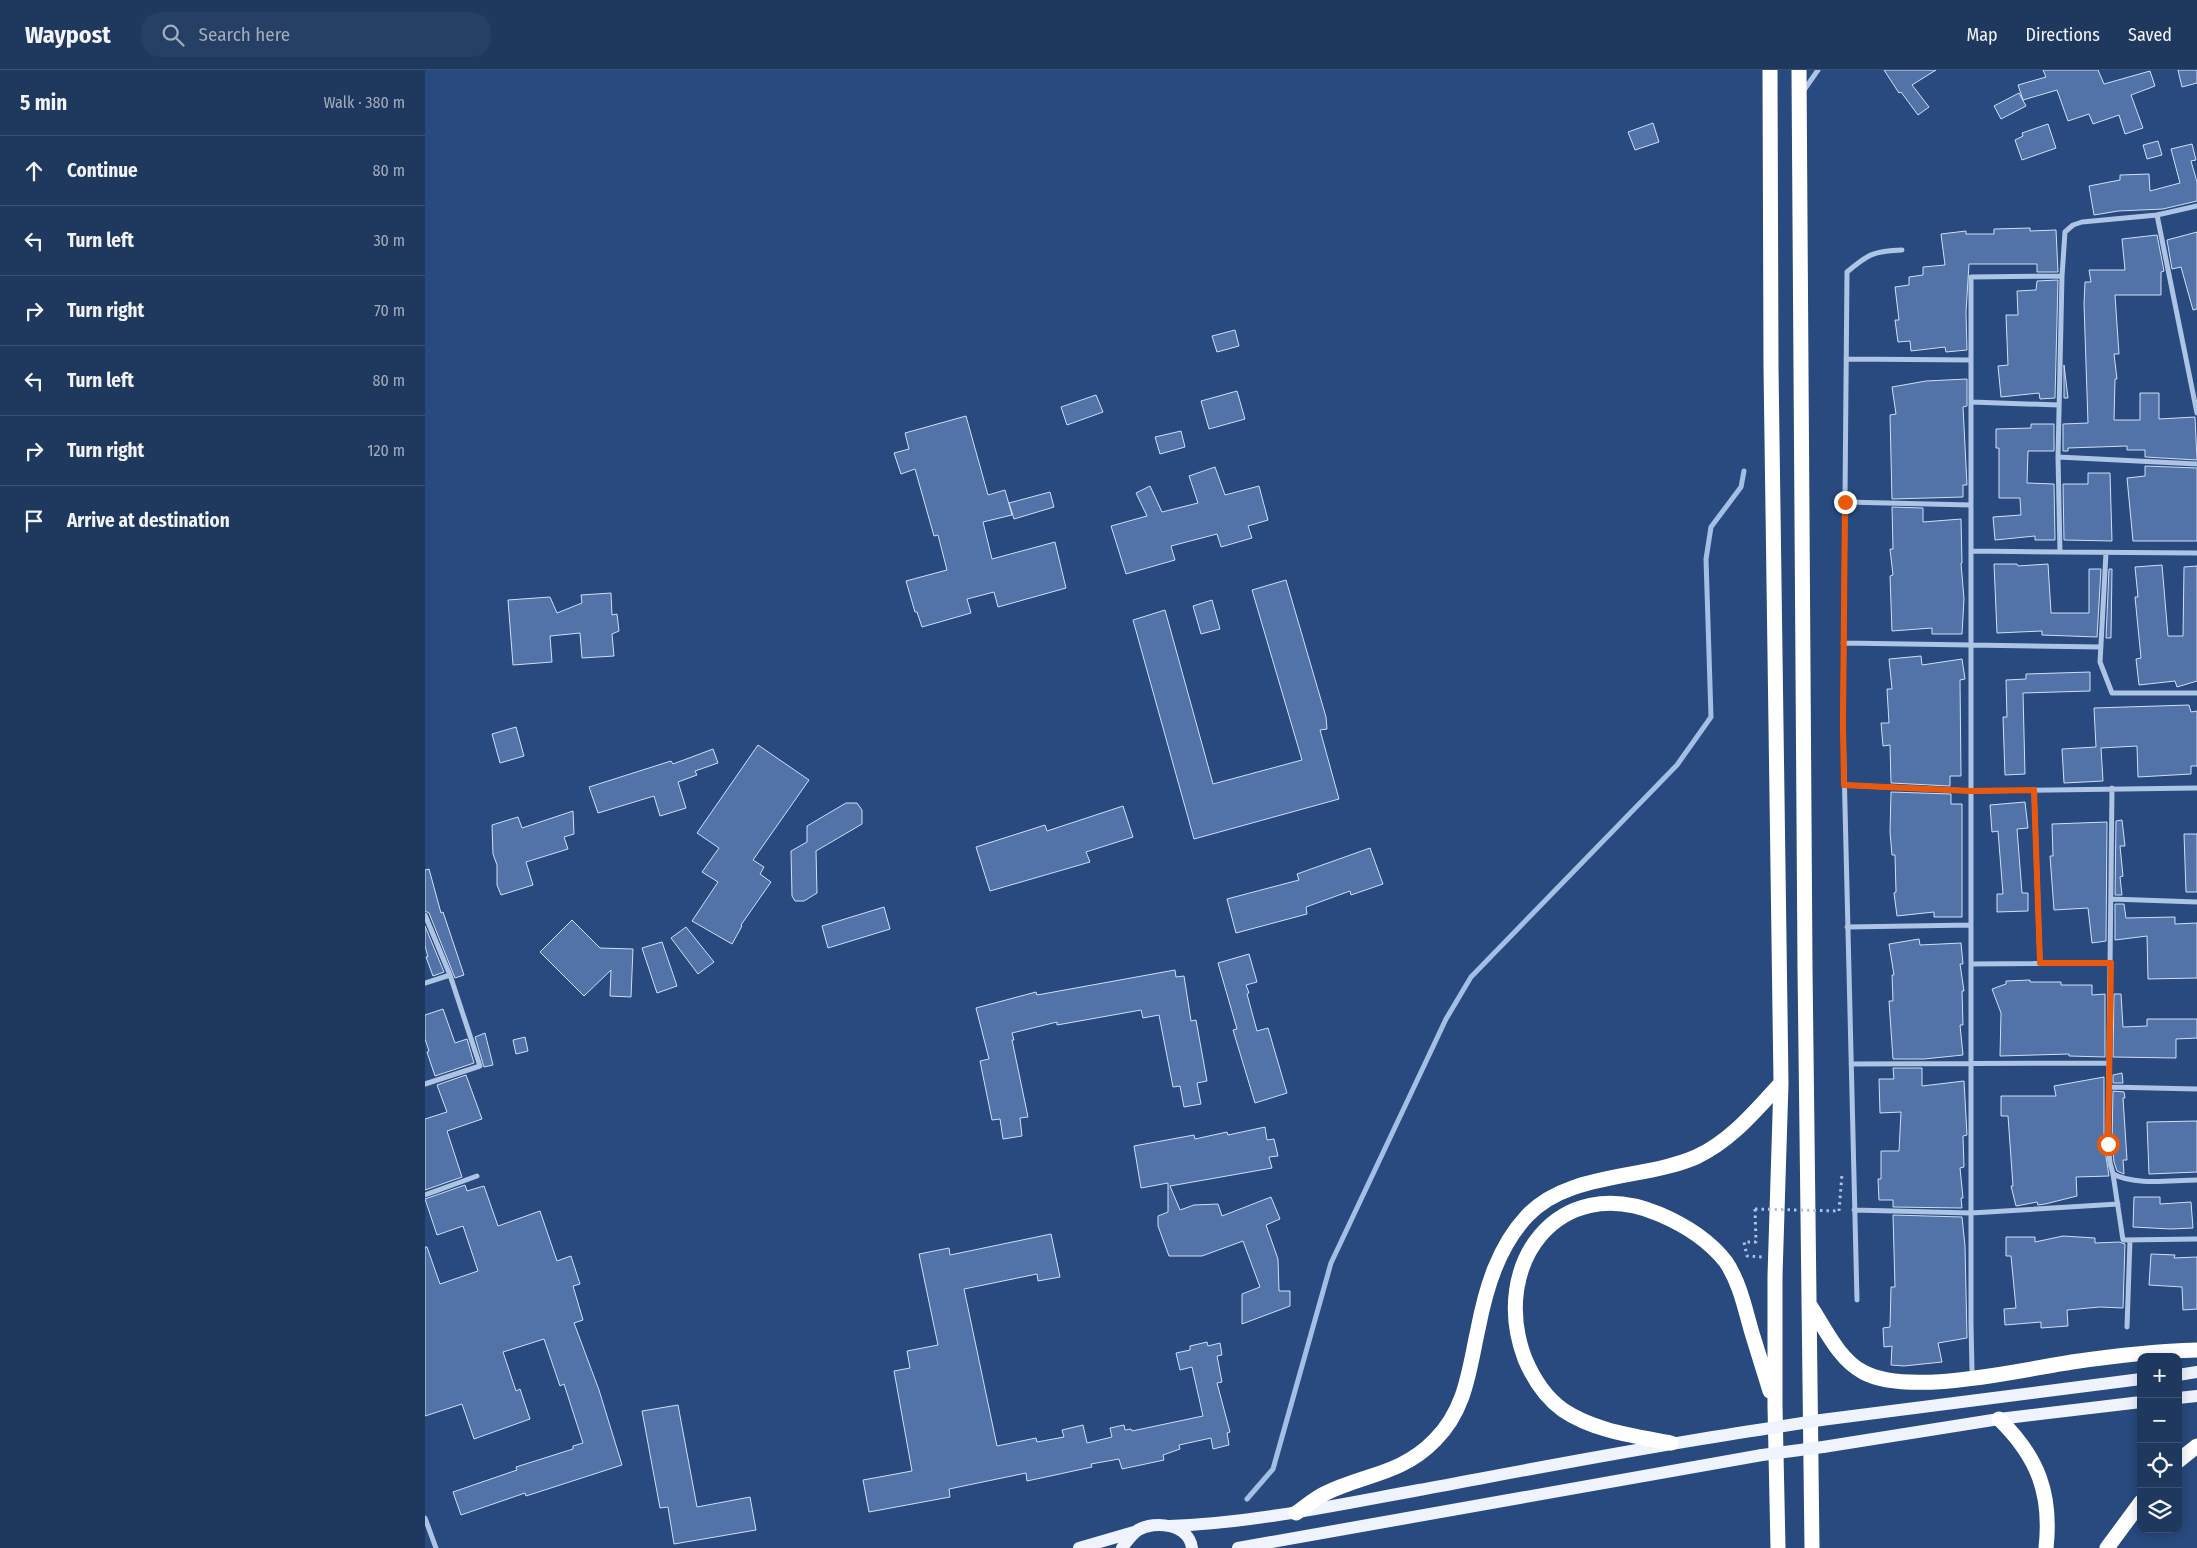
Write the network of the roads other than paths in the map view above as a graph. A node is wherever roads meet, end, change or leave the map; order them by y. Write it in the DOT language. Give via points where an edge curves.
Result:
graph roads {
  1 [pos="1770,70"];
  2 [pos="1799,70"];
  3 [pos="1818,70"];
  4 [pos="1800,94"];
  5 [pos="2197,206"];
  6 [pos="2157,215"];
  7 [pos="1902,250"];
  8 [pos="2062,276"];
  9 [pos="1846,358"];
  10 [pos="1971,360"];
  11 [pos="1971,402"];
  12 [pos="2059,405"];
  13 [pos="2197,414"];
  14 [pos="2058,457"];
  15 [pos="2197,464"];
  16 [pos="1845,502"];
  17 [pos="1971,505"];
  18 [pos="1971,551"];
  19 [pos="2060,552"];
  20 [pos="2106,553"];
  21 [pos="2197,553"];
  22 [pos="1843,643"];
  23 [pos="1971,645"];
  24 [pos="2101,647"];
  25 [pos="2197,692"];
  26 [pos="1844,785"];
  27 [pos="2112,788"];
  28 [pos="2197,788"];
  29 [pos="2034,790"];
  30 [pos="1971,791"];
  31 [pos="2111,899"];
  32 [pos="2197,902"];
  33 [pos="425,915"];
  34 [pos="1971,925"];
  35 [pos="1847,927"];
  36 [pos="2040,963"];
  37 [pos="2111,963"];
  38 [pos="1971,964"];
  39 [pos="450,974"];
  40 [pos="425,983"];
  41 [pos="2109,1063"];
  42 [pos="1851,1064"];
  43 [pos="1971,1064"];
  44 [pos="1781,1083"];
  45 [pos="425,1084"];
  46 [pos="2109,1087"];
  47 [pos="2197,1089"];
  48 [pos="2113,1174"];
  49 [pos="477,1176"];
  50 [pos="2197,1180"];
  51 [pos="425,1195"];
  52 [pos="2118,1204"];
  53 [pos="1854,1210"];
  54 [pos="1971,1213"];
  55 [pos="2197,1239"];
  56 [pos="2130,1240"];
  57 [pos="1857,1300"];
  58 [pos="1809,1304"];
  59 [pos="2127,1328"];
  60 [pos="2197,1350"];
  61 [pos="1972,1370"];
  62 [pos="2197,1372"];
  63 [pos="2182,1374"];
  64 [pos="2137,1380"];
  65 [pos="2197,1396"];
  66 [pos="2182,1398"];
  67 [pos="2137,1403"];
  68 [pos="1775,1406"];
  69 [pos="1999,1420"];
  70 [pos="1671,1443"];
  71 [pos="2197,1446"];
  72 [pos="2182,1458"];
  73 [pos="2137,1507"];
  74 [pos="1296,1513"];
  75 [pos="425,1518"];
  76 [pos="1169,1526"];
  77 [pos="1137,1531"];
  78 [pos="436,1548"];
  79 [pos="1079,1548"];
  80 [pos="1122,1548"];
  81 [pos="1192,1548"];
  82 [pos="1238,1548"];
  83 [pos="1778,1548"];
  84 [pos="1812,1548"];
  85 [pos="2046,1548"];
  86 [pos="2107,1548"];
  1 -- 44 [label="highway"];
  2 -- 4 [label="highway"];
  3 -- 4 [label="street"];
  4 -- 58 [label="highway"];
  5 -- 6 [label="street"];
  6 -- 8 [label="street" via="2073,225 2065,232"];
  6 -- 13 [label="street"];
  7 -- 9 [label="street" via="1865,256 1847,272"];
  8 -- 10 [label="street" via="1971,277"];
  8 -- 12 [label="street"];
  9 -- 10 [label="street"];
  9 -- 16 [label="street"];
  10 -- 11 [label="street"];
  11 -- 12 [label="street"];
  11 -- 17 [label="street"];
  12 -- 14 [label="street"];
  14 -- 15 [label="street"];
  14 -- 19 [label="street"];
  16 -- 17 [label="street"];
  16 -- 22 [label="street"];
  17 -- 18 [label="street"];
  18 -- 19 [label="street"];
  18 -- 23 [label="street"];
  19 -- 20 [label="street"];
  20 -- 21 [label="street"];
  20 -- 24 [label="street"];
  22 -- 23 [label="street"];
  22 -- 26 [label="street"];
  23 -- 24 [label="street"];
  23 -- 30 [label="street"];
  24 -- 25 [label="street" via="2100,662 2112,694"];
  26 -- 30 [label="street"];
  26 -- 35 [label="street"];
  27 -- 28 [label="street"];
  27 -- 29 [label="street"];
  27 -- 31 [label="street"];
  29 -- 30 [label="street"];
  29 -- 36 [label="street"];
  30 -- 34 [label="street"];
  31 -- 32 [label="street"];
  31 -- 37 [label="street"];
  33 -- 39 [label="street"];
  34 -- 35 [label="street"];
  34 -- 38 [label="street"];
  35 -- 42 [label="street"];
  36 -- 37 [label="street"];
  36 -- 38 [label="street"];
  37 -- 41 [label="street"];
  38 -- 43 [label="street"];
  39 -- 40 [label="street"];
  39 -- 45 [label="street" via="480,1066"];
  41 -- 43 [label="street"];
  41 -- 46 [label="street"];
  42 -- 43 [label="street"];
  42 -- 53 [label="street"];
  43 -- 54 [label="street"];
  44 -- 68 [label="highway" via="1775,1258"];
  44 -- 74 [label="highway" via="1741,1125 1719,1144 1698,1156 1667,1168 1569,1189 1546,1200 1527,1215 1499,1257 1490,1280 1466,1390 1448,1424 1407,1464 1324,1494"];
  46 -- 47 [label="street"];
  46 -- 48 [label="street" via="2108,1144"];
  48 -- 50 [label="street" via="2137,1180"];
  48 -- 52 [label="street"];
  49 -- 51 [label="street"];
  52 -- 54 [label="street"];
  52 -- 56 [label="street" via="2123,1240"];
  53 -- 54 [label="street"];
  53 -- 57 [label="street"];
  54 -- 61 [label="street"];
  55 -- 56 [label="street"];
  56 -- 59 [label="street"];
  58 -- 60 [label="highway" via="1848,1360 1868,1375 1895,1382 1962,1379 2098,1358"];
  58 -- 84 [label="highway"];
  62 -- 63 [label="main road"];
  64 -- 70 [label="main road, bridge" via="1821,1420"];
  65 -- 66 [label="main road"];
  67 -- 69 [label="main road"];
  68 -- 70 [label="highway" via="1741,1292 1718,1253 1695,1233 1645,1208 1612,1203 1586,1206 1559,1219 1535,1241 1522,1266 1515,1292 1515,1320 1529,1370 1543,1391 1563,1410 1584,1421 1609,1430"];
  68 -- 83 [label="highway"];
  69 -- 82 [label="main road, bridge" via="1762,1456"];
  69 -- 85 [label="highway" via="2024,1446 2042,1482 2047,1505"];
  70 -- 74 [label="main road"];
  71 -- 72 [label="highway"];
  73 -- 86 [label="highway"];
  74 -- 76 [label="main road" via="1223,1523"];
  75 -- 78 [label="street"];
  76 -- 77 [label="main road" via="1158,1524"];
  76 -- 81 [label="main road" via="1189,1538"];
  77 -- 79 [label="main road"];
  77 -- 80 [label="main road"];
}
